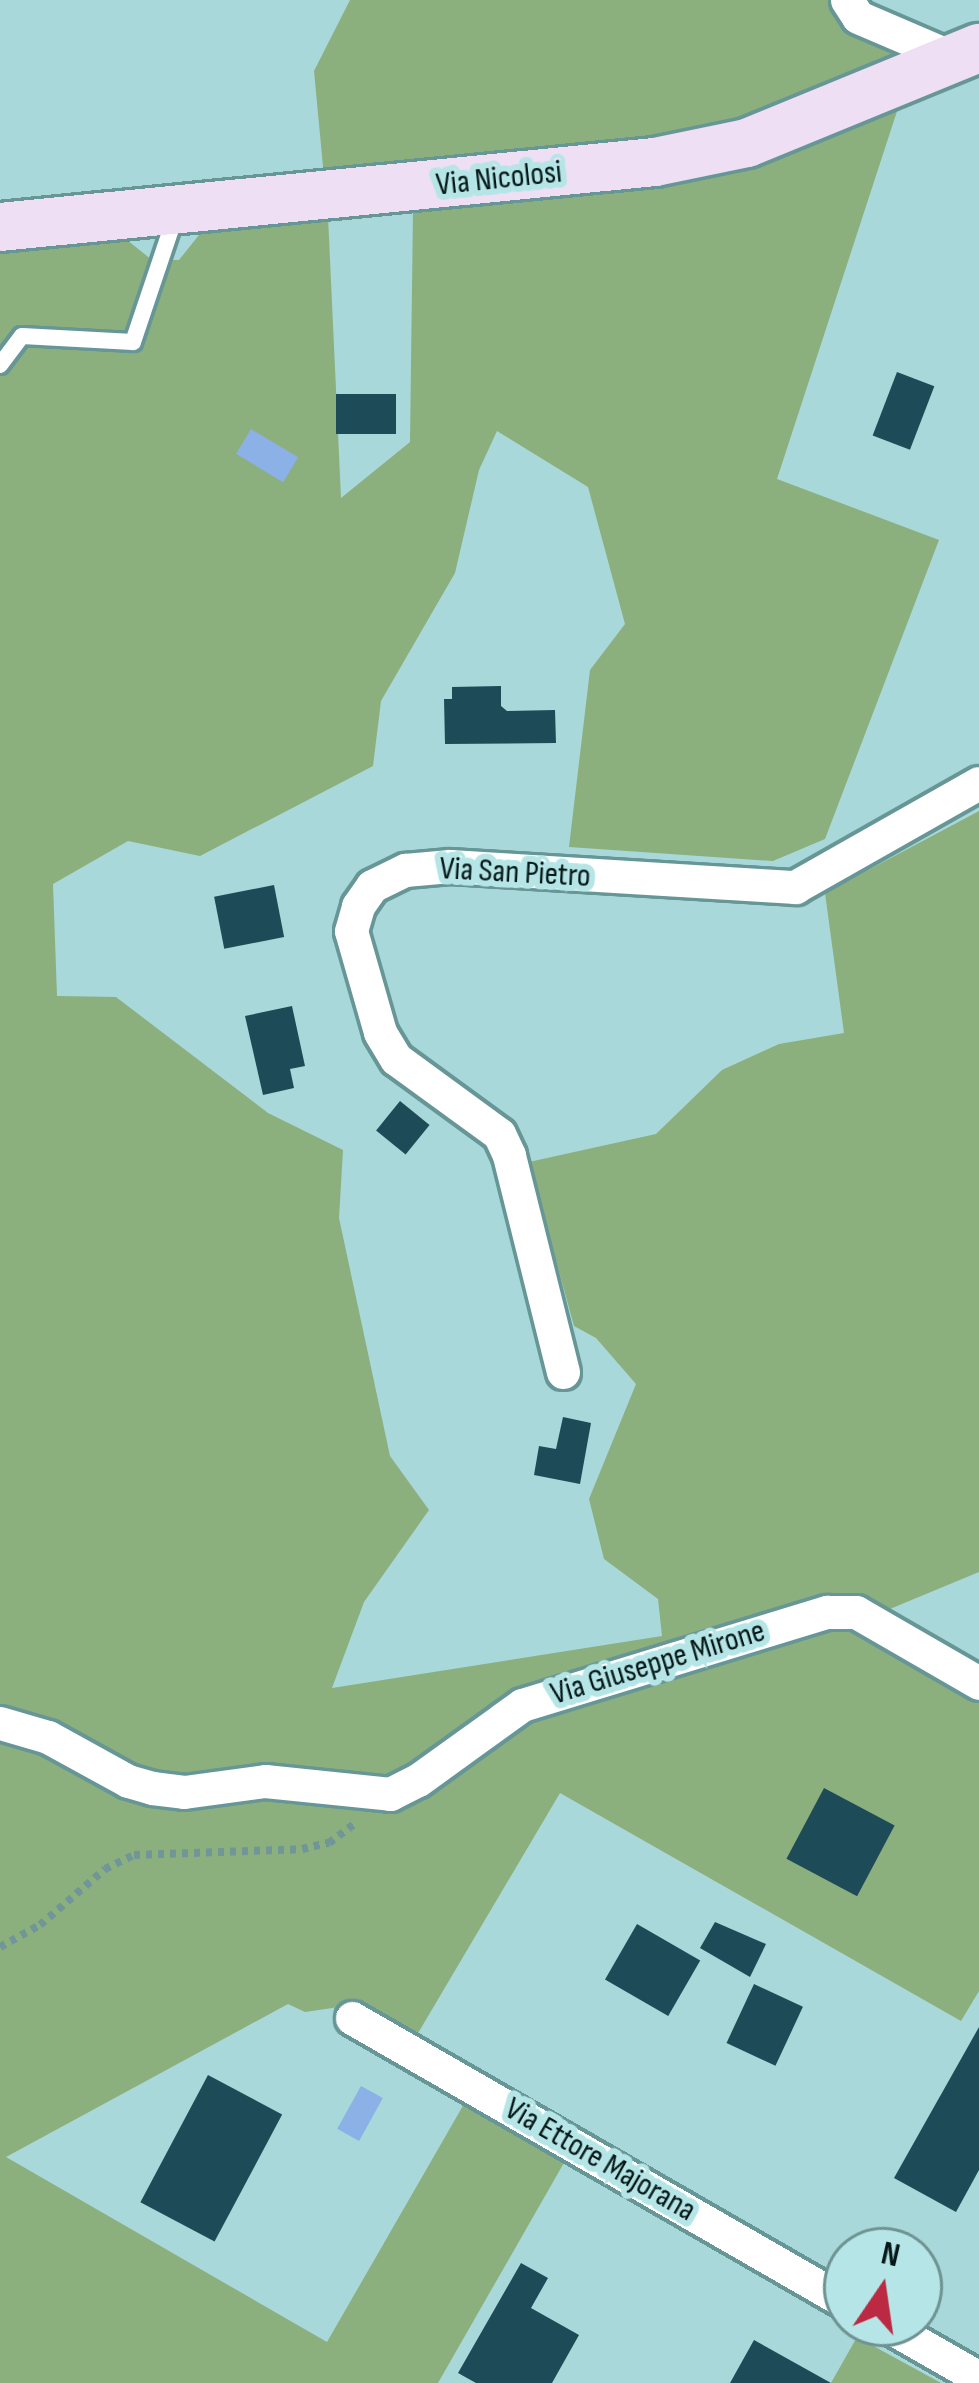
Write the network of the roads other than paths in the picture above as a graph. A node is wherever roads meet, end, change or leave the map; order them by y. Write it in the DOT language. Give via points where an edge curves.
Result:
graph roads {
  1 [pos="847,0"];
  2 [pos="967,54"];
  3 [pos="177,210"];
  4 [pos="0,227"];
  5 [pos="0,365"];
  6 [pos="979,783"];
  7 [pos="563,1372"];
  8 [pos="979,1683"];
  9 [pos="0,1723"];
  10 [pos="352,2018"];
  11 [pos="823,2288"];
  12 [pos="925,2347"];
  13 [pos="979,2378"];
  1 -- 2 [label="street" via="858,17"];
  2 -- 3 [label="main road, Via Nicolosi" via="746,143 655,162"];
  3 -- 4 [label="main road, Via Nicolosi"];
  3 -- 5 [label="lane" via="134,342 22,335"];
  6 -- 7 [label="street, Via San Pietro" via="795,887 450,866 405,870 372,886 351,931 380,1032 396,1058 499,1134"];
  8 -- 9 [label="street, Via Giuseppe Mirone" via="856,1612 827,1612 522,1705 390,1794 265,1781 152,1788 48,1737"];
  10 -- 11 [label="street, Via Ettore Majorana"];
  12 -- 13 [label="street"];
}
